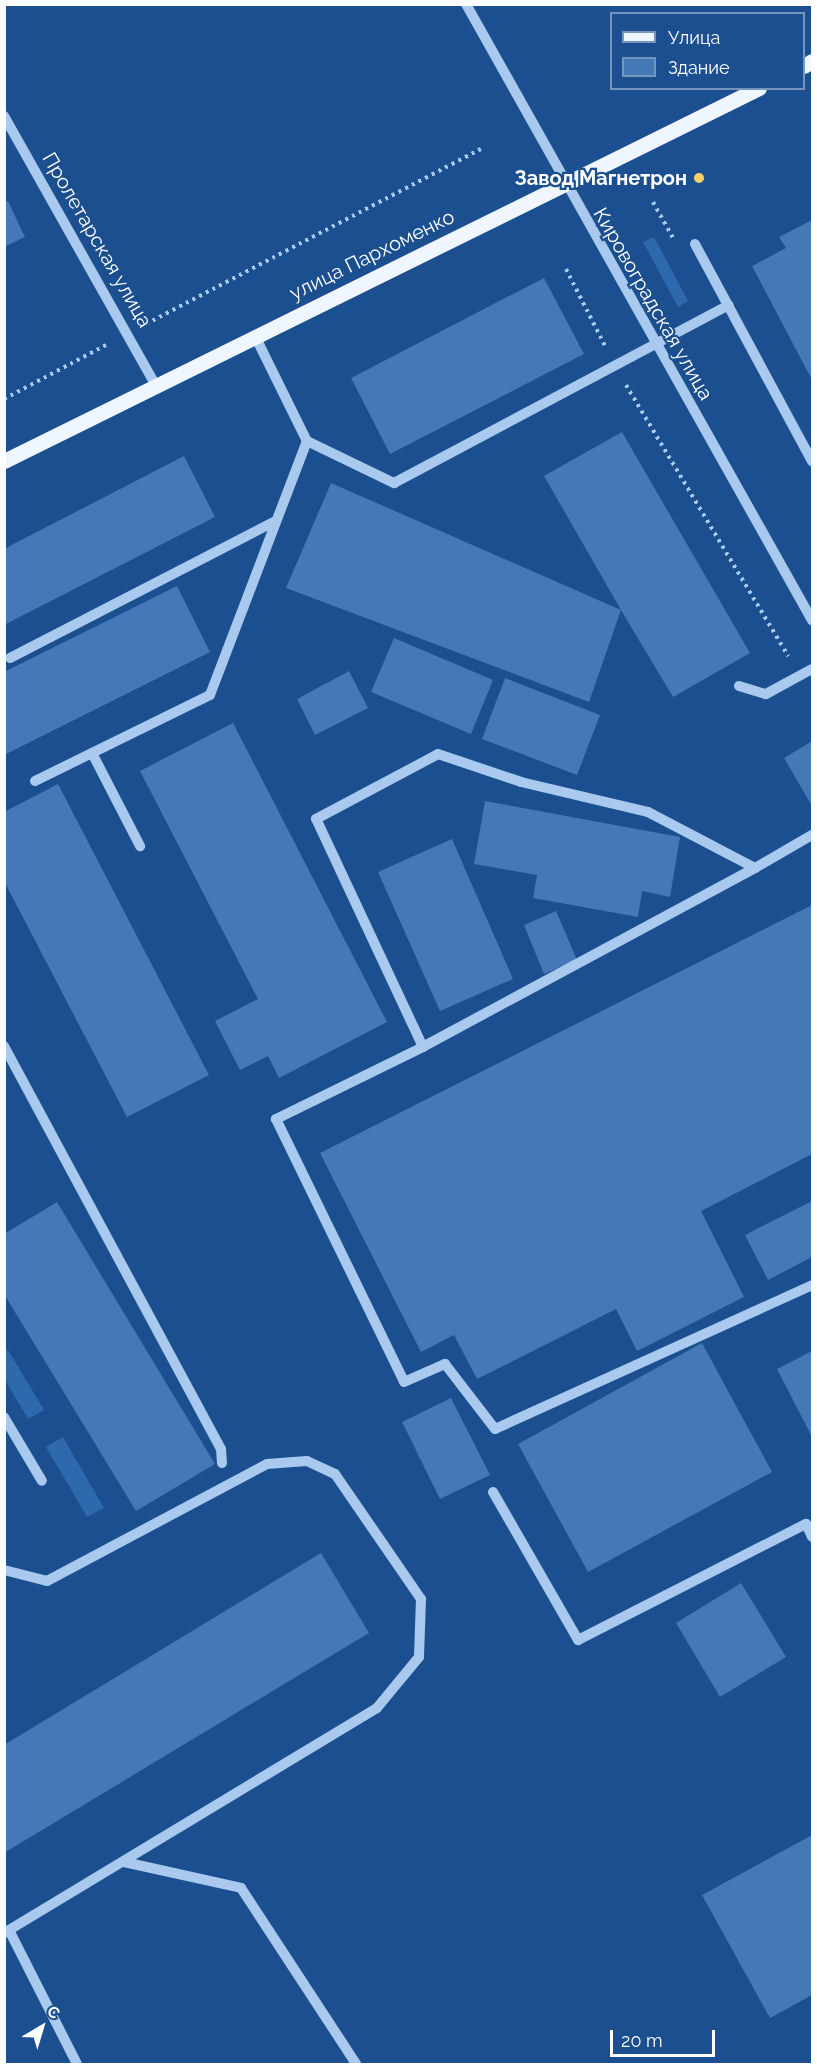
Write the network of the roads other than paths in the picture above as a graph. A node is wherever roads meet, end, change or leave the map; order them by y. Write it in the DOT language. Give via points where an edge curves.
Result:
graph roads {
  1 [pos="466,4"];
  2 [pos="755,90"];
  3 [pos="4,116"];
  4 [pos="564,184"];
  5 [pos="695,244"];
  6 [pos="729,305"];
  7 [pos="255,336"];
  8 [pos="656,344"];
  9 [pos="156,384"];
  10 [pos="307,441"];
  11 [pos="4,461"];
  12 [pos="813,461"];
  13 [pos="276,521"];
  14 [pos="813,620"];
  15 [pos="10,658"];
  16 [pos="813,669"];
  17 [pos="739,686"];
  18 [pos="92,753"];
  19 [pos="35,781"];
  20 [pos="813,835"];
  21 [pos="140,846"];
  22 [pos="755,868"];
  23 [pos="4,1046"];
  24 [pos="423,1047"];
  25 [pos="813,1285"];
  26 [pos="4,1417"];
  27 [pos="222,1463"];
  28 [pos="42,1481"];
  29 [pos="493,1492"];
  30 [pos="813,1537"];
  31 [pos="4,1570"];
  32 [pos="124,1862"];
  33 [pos="7,1932"];
  34 [pos="77,2064"];
  35 [pos="357,2064"];
  1 -- 4 [label="street, Кировоградская улица"];
  2 -- 4 [label="main road, улица Пархоменко"];
  3 -- 9 [label="street, Пролетарская улица" via="130,332"];
  4 -- 7 [label="main road, улица Пархоменко"];
  4 -- 8 [label="street, Кировоградская улица"];
  5 -- 6 [label="street"];
  6 -- 8 [label="street"];
  6 -- 12 [label="street"];
  7 -- 9 [label="main road, улица Пархоменко"];
  7 -- 10 [label="street"];
  8 -- 10 [label="street" via="394,483"];
  8 -- 14 [label="street, Кировоградская улица"];
  9 -- 11 [label="main road, улица Пархоменко"];
  10 -- 13 [label="street"];
  13 -- 15 [label="street"];
  13 -- 18 [label="street" via="210,695"];
  16 -- 17 [label="street" via="766,693"];
  18 -- 19 [label="street"];
  18 -- 21 [label="street"];
  20 -- 22 [label="street"];
  22 -- 24 [label="street"];
  22 -- 24 [label="street" via="648,812 521,782 438,754 316,819"];
  23 -- 27 [label="street" via="221,1449"];
  24 -- 25 [label="street" via="276,1119 404,1382 445,1364 495,1429"];
  26 -- 28 [label="street"];
  29 -- 30 [label="street" via="578,1640 806,1524"];
  31 -- 32 [label="street" via="47,1581 267,1464 307,1461 335,1474 421,1599 419,1657 377,1708"];
  32 -- 33 [label="street"];
  32 -- 35 [label="street" via="241,1888"];
  33 -- 34 [label="street"];
}
